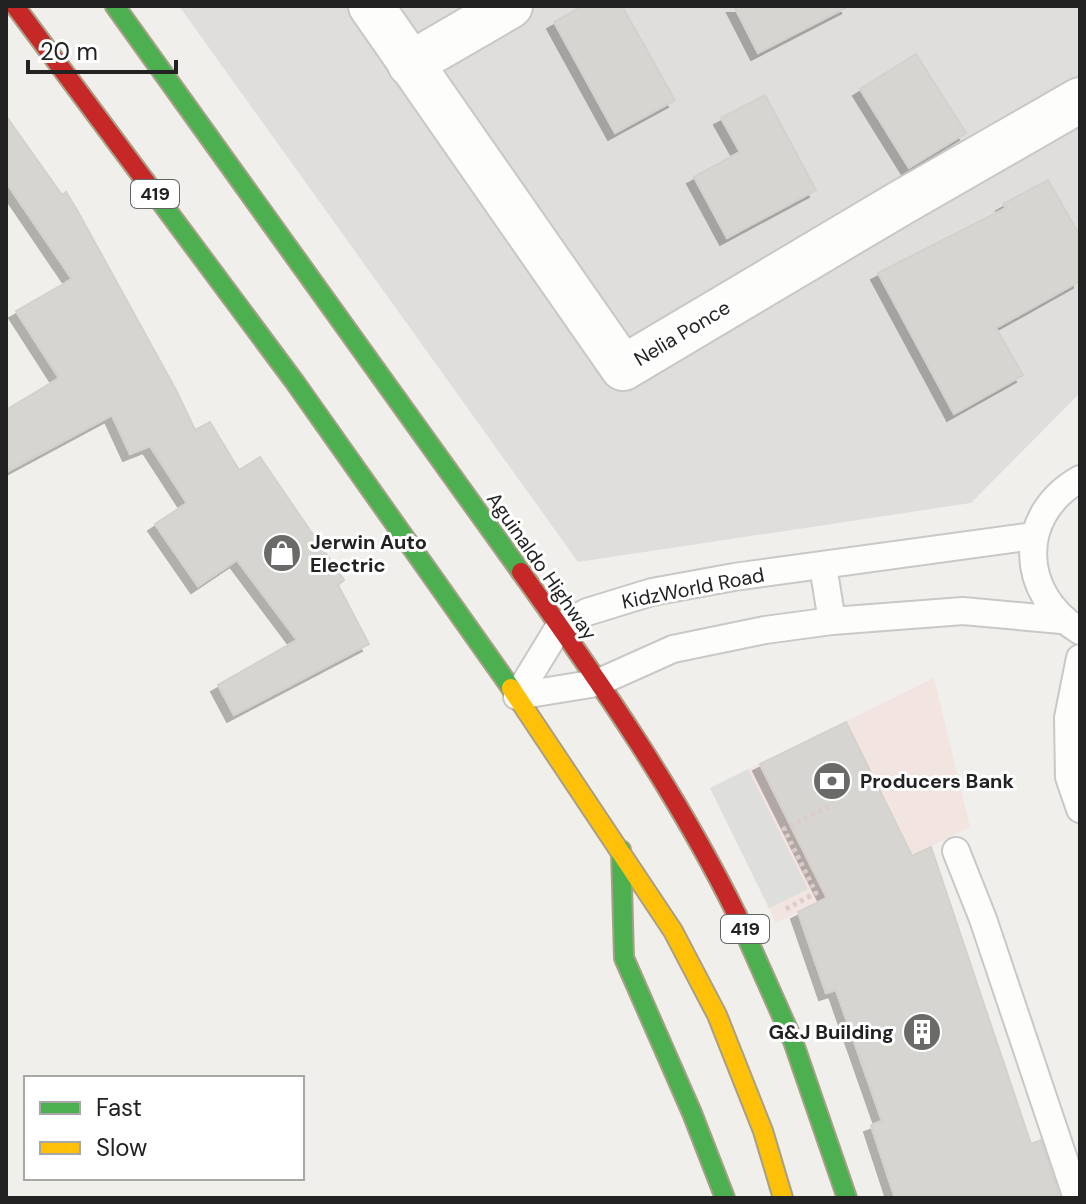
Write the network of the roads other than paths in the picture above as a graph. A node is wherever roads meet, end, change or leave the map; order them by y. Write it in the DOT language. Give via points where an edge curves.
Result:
graph roads {
  1 [pos="15,6"];
  2 [pos="115,6"];
  3 [pos="371,6"];
  4 [pos="510,6"];
  5 [pos="410,64"];
  6 [pos="1080,100"];
  7 [pos="1080,479"];
  8 [pos="1034,536"];
  9 [pos="823,566"];
  10 [pos="832,621"];
  11 [pos="1070,625"];
  12 [pos="559,627"];
  13 [pos="1080,658"];
  14 [pos="597,683"];
  15 [pos="517,696"];
  16 [pos="1080,809"];
  17 [pos="621,850"];
  18 [pos="956,851"];
  19 [pos="725,1198"];
  20 [pos="783,1198"];
  21 [pos="847,1198"];
  22 [pos="1077,1198"];
  1 -- 15 [label="main road, 419" via="294,381"];
  2 -- 12 [label="main road, Aguinaldo Highway / 419"];
  3 -- 5 [label="street, Nelia Ponce"];
  4 -- 5 [label="street"];
  5 -- 6 [label="street, Nelia Ponce" via="623,368"];
  7 -- 8 [label="lane" via="1045,510"];
  8 -- 9 [label="lane, KidzWorld Road"];
  8 -- 11 [label="lane" via="1037,582 1046,602"];
  9 -- 10 [label="lane"];
  9 -- 12 [label="lane, KidzWorld Road" via="652,592 587,612"];
  10 -- 11 [label="lane" via="963,611"];
  10 -- 14 [label="lane" via="673,649"];
  12 -- 14 [label="main road, Aguinaldo Highway / 419"];
  12 -- 15 [label="lane"];
  13 -- 16 [label="lane" via="1068,733 1069,777"];
  14 -- 15 [label="lane"];
  14 -- 21 [label="main road, Aguinaldo Highway / 419" via="676,802 755,949 799,1054"];
  15 -- 17 [label="main road, 419"];
  17 -- 19 [label="main road" via="624,958"];
  17 -- 20 [label="main road, 419" via="673,931 717,1015"];
  18 -- 22 [label="lane"];
}
